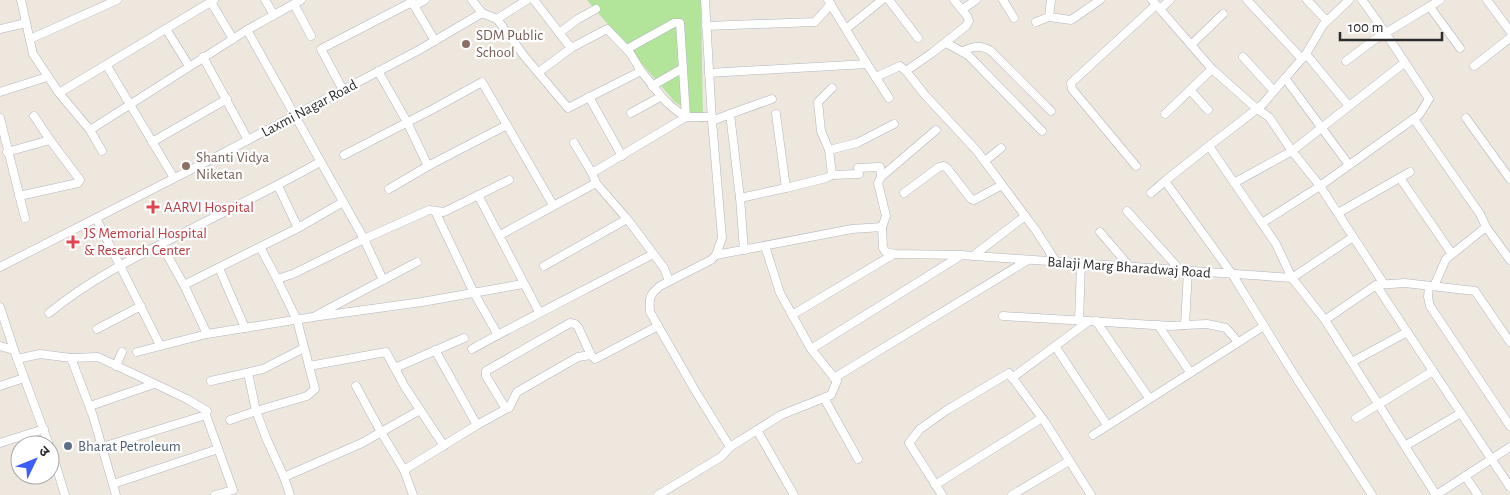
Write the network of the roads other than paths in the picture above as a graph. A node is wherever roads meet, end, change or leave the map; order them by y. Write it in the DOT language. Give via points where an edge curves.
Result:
graph roads {
  1 [pos="116,0"];
  2 [pos="265,0"];
  3 [pos="425,0"];
  4 [pos="472,0"];
  5 [pos="527,0"];
  6 [pos="534,0"];
  7 [pos="705,0"];
  8 [pos="882,0"];
  9 [pos="889,0"];
  10 [pos="954,0"];
  11 [pos="976,0"];
  12 [pos="1003,0"];
  13 [pos="1051,0"];
  14 [pos="1100,0"];
  15 [pos="1170,0"];
  16 [pos="1247,0"];
  17 [pos="1307,0"];
  18 [pos="1350,0"];
  19 [pos="1362,0"];
  20 [pos="1440,0"];
  21 [pos="1486,0"];
  22 [pos="24,1"];
  23 [pos="212,1"];
  24 [pos="297,2"];
  25 [pos="830,2"];
  26 [pos="1156,5"];
  27 [pos="414,6"];
  28 [pos="1430,6"];
  29 [pos="596,9"];
  30 [pos="962,9"];
  31 [pos="482,13"];
  32 [pos="1223,14"];
  33 [pos="274,15"];
  34 [pos="1049,17"];
  35 [pos="1014,18"];
  36 [pos="497,19"];
  37 [pos="1327,21"];
  38 [pos="1036,22"];
  39 [pos="26,23"];
  40 [pos="706,26"];
  41 [pos="0,29"];
  42 [pos="846,29"];
  43 [pos="166,30"];
  44 [pos="247,30"];
  45 [pos="1510,31"];
  46 [pos="559,33"];
  47 [pos="1386,33"];
  48 [pos="312,36"];
  49 [pos="918,38"];
  50 [pos="1510,38"];
  51 [pos="30,39"];
  52 [pos="233,39"];
  53 [pos="435,41"];
  54 [pos="946,43"];
  55 [pos="1191,45"];
  56 [pos="571,48"];
  57 [pos="1460,48"];
  58 [pos="627,49"];
  59 [pos="963,51"];
  60 [pos="203,57"];
  61 [pos="1243,57"];
  62 [pos="1304,57"];
  63 [pos="1346,61"];
  64 [pos="1404,63"];
  65 [pos="866,64"];
  66 [pos="107,66"];
  67 [pos="189,66"];
  68 [pos="1474,66"];
  69 [pos="683,68"];
  70 [pos="1212,69"];
  71 [pos="378,71"];
  72 [pos="640,71"];
  73 [pos="906,71"];
  74 [pos="538,72"];
  75 [pos="709,73"];
  76 [pos="47,77"];
  77 [pos="876,77"];
  78 [pos="1286,78"];
  79 [pos="652,86"];
  80 [pos="832,88"];
  81 [pos="343,90"];
  82 [pos="1190,90"];
  83 [pos="1274,91"];
  84 [pos="0,92"];
  85 [pos="59,93"];
  86 [pos="660,96"];
  87 [pos="589,97"];
  88 [pos="772,98"];
  89 [pos="890,98"];
  90 [pos="227,99"];
  91 [pos="129,104"];
  92 [pos="1349,106"];
  93 [pos="1257,109"];
  94 [pos="1208,110"];
  95 [pos="1051,111"];
  96 [pos="631,113"];
  97 [pos="730,114"];
  98 [pos="776,114"];
  99 [pos="1166,114"];
  100 [pos="34,116"];
  101 [pos="294,116"];
  102 [pos="686,117"];
  103 [pos="0,118"];
  104 [pos="1466,118"];
  105 [pos="712,119"];
  106 [pos="1414,119"];
  107 [pos="407,122"];
  108 [pos="894,124"];
  109 [pos="507,125"];
  110 [pos="1322,128"];
  111 [pos="90,130"];
  112 [pos="936,130"];
  113 [pos="1042,131"];
  114 [pos="2,140"];
  115 [pos="50,140"];
  116 [pos="248,140"];
  117 [pos="152,142"];
  118 [pos="574,142"];
  119 [pos="1209,146"];
  120 [pos="1001,148"];
  121 [pos="829,150"];
  122 [pos="102,151"];
  123 [pos="1292,151"];
  124 [pos="7,152"];
  125 [pos="344,155"];
  126 [pos="622,156"];
  127 [pos="985,161"];
  128 [pos="320,162"];
  129 [pos="428,166"];
  130 [pos="1136,166"];
  131 [pos="1349,166"];
  132 [pos="1410,172"];
  133 [pos="592,173"];
  134 [pos="832,175"];
  135 [pos="881,177"];
  136 [pos="174,178"];
  137 [pos="1400,178"];
  138 [pos="1510,179"];
  139 [pos="509,180"];
  140 [pos="1164,181"];
  141 [pos="596,183"];
  142 [pos="1234,183"];
  143 [pos="1002,185"];
  144 [pos="278,186"];
  145 [pos="1320,186"];
  146 [pos="786,188"];
  147 [pos="389,189"];
  148 [pos="904,193"];
  149 [pos="1151,193"];
  150 [pos="478,195"];
  151 [pos="19,196"];
  152 [pos="740,198"];
  153 [pos="343,202"];
  154 [pos="553,205"];
  155 [pos="434,211"];
  156 [pos="1128,211"];
  157 [pos="1338,213"];
  158 [pos="1025,216"];
  159 [pos="25,218"];
  160 [pos="96,218"];
  161 [pos="627,219"];
  162 [pos="1262,223"];
  163 [pos="882,227"];
  164 [pos="1486,227"];
  165 [pos="298,228"];
  166 [pos="1100,232"];
  167 [pos="500,235"];
  168 [pos="1353,237"];
  169 [pos="364,239"];
  170 [pos="161,244"];
  171 [pos="765,246"];
  172 [pos="260,247"];
  173 [pos="744,250"];
  174 [pos="653,254"];
  175 [pos="894,254"];
  176 [pos="1452,254"];
  177 [pos="716,255"];
  178 [pos="962,256"];
  179 [pos="973,256"];
  180 [pos="1028,260"];
  181 [pos="1510,260"];
  182 [pos="417,262"];
  183 [pos="1056,262"];
  184 [pos="1081,264"];
  185 [pos="120,265"];
  186 [pos="544,266"];
  187 [pos="0,267"];
  188 [pos="1130,267"];
  189 [pos="219,268"];
  190 [pos="1184,271"];
  191 [pos="1232,274"];
  192 [pos="1292,278"];
  193 [pos="277,279"];
  194 [pos="383,280"];
  195 [pos="669,281"];
  196 [pos="523,284"];
  197 [pos="184,285"];
  198 [pos="1380,285"];
  199 [pos="1432,286"];
  200 [pos="474,293"];
  201 [pos="141,306"];
  202 [pos="0,307"];
  203 [pos="539,312"];
  204 [pos="48,313"];
  205 [pos="792,315"];
  206 [pos="1003,316"];
  207 [pos="313,317"];
  208 [pos="297,320"];
  209 [pos="1325,320"];
  210 [pos="1079,321"];
  211 [pos="1092,321"];
  212 [pos="1158,325"];
  213 [pos="1185,325"];
  214 [pos="658,326"];
  215 [pos="1264,326"];
  216 [pos="245,328"];
  217 [pos="97,329"];
  218 [pos="1407,332"];
  219 [pos="207,334"];
  220 [pos="498,335"];
  221 [pos="464,338"];
  222 [pos="1238,342"];
  223 [pos="1510,342"];
  224 [pos="160,345"];
  225 [pos="0,346"];
  226 [pos="1055,346"];
  227 [pos="304,348"];
  228 [pos="472,349"];
  229 [pos="811,349"];
  230 [pos="14,350"];
  231 [pos="435,350"];
  232 [pos="122,352"];
  233 [pos="136,352"];
  234 [pos="591,355"];
  235 [pos="71,358"];
  236 [pos="17,359"];
  237 [pos="1352,362"];
  238 [pos="116,366"];
  239 [pos="309,366"];
  240 [pos="395,368"];
  241 [pos="1433,371"];
  242 [pos="1190,372"];
  243 [pos="248,373"];
  244 [pos="24,378"];
  245 [pos="834,378"];
  246 [pos="1012,378"];
  247 [pos="212,380"];
  248 [pos="154,384"];
  249 [pos="0,386"];
  250 [pos="356,386"];
  251 [pos="824,398"];
  252 [pos="1149,398"];
  253 [pos="1378,404"];
  254 [pos="90,406"];
  255 [pos="509,408"];
  256 [pos="420,410"];
  257 [pos="256,411"];
  258 [pos="1461,413"];
  259 [pos="206,415"];
  260 [pos="1042,418"];
  261 [pos="1356,418"];
  262 [pos="230,420"];
  263 [pos="477,425"];
  264 [pos="1107,425"];
  265 [pos="1510,426"];
  266 [pos="44,429"];
  267 [pos="757,430"];
  268 [pos="380,432"];
  269 [pos="1093,434"];
  270 [pos="46,435"];
  271 [pos="0,442"];
  272 [pos="444,446"];
  273 [pos="730,446"];
  274 [pos="1405,446"];
  275 [pos="1510,446"];
  276 [pos="102,447"];
  277 [pos="218,449"];
  278 [pos="858,459"];
  279 [pos="1492,459"];
  280 [pos="1069,461"];
  281 [pos="404,470"];
  282 [pos="1465,476"];
  283 [pos="284,477"];
  284 [pos="60,479"];
  285 [pos="113,484"];
  286 [pos="935,485"];
  287 [pos="1510,486"];
  288 [pos="1025,492"];
  289 [pos="65,495"];
  290 [pos="116,495"];
  291 [pos="215,495"];
  292 [pos="290,495"];
  293 [pos="413,495"];
  294 [pos="658,495"];
  295 [pos="794,495"];
  296 [pos="942,495"];
  297 [pos="1012,495"];
  298 [pos="1091,495"];
  299 [pos="1372,495"];
  300 [pos="1436,495"];
  301 [pos="1478,495"];
  1 -- 51 [label="street"];
  2 -- 33 [label="street"];
  3 -- 27 [label="street"];
  4 -- 31 [label="street"];
  5 -- 36 [label="street"];
  6 -- 46 [label="street"];
  7 -- 40 [label="street"];
  8 -- 42 [label="street"];
  9 -- 49 [label="street"];
  10 -- 30 [label="street"];
  11 -- 30 [label="street"];
  12 -- 35 [label="street"];
  13 -- 34 [label="street"];
  14 -- 34 [label="street" via="1071,20"];
  15 -- 26 [label="street"];
  16 -- 62 [label="street"];
  17 -- 37 [label="street"];
  18 -- 37 [label="street"];
  19 -- 47 [label="street"];
  20 -- 28 [label="street"];
  21 -- 45 [label="street"];
  22 -- 39 [label="street"];
  23 -- 43 [label="street"];
  23 -- 52 [label="street"];
  24 -- 33 [label="street"];
  24 -- 48 [label="street"];
  25 -- 40 [label="street" via="815,22"];
  25 -- 42 [label="street"];
  26 -- 55 [label="street"];
  26 -- 130 [label="street" via="1071,83"];
  27 -- 53 [label="street"];
  27 -- 81 [label="street" via="412,2 321,49"];
  28 -- 47 [label="street"];
  28 -- 57 [label="street"];
  29 -- 46 [label="street"];
  30 -- 54 [label="street" via="969,22"];
  31 -- 36 [label="street"];
  31 -- 53 [label="street, Laxmi Nagar Road"];
  32 -- 55 [label="street"];
  33 -- 44 [label="street"];
  34 -- 38 [label="street"];
  36 -- 74 [label="street"];
  37 -- 62 [label="street"];
  39 -- 41 [label="street"];
  39 -- 51 [label="street"];
  40 -- 75 [label="street"];
  42 -- 65 [label="street"];
  43 -- 66 [label="street"];
  43 -- 67 [label="street"];
  44 -- 52 [label="street"];
  44 -- 101 [label="street"];
  46 -- 56 [label="street"];
  47 -- 63 [label="street"];
  47 -- 64 [label="street"];
  50 -- 68 [label="street"];
  51 -- 76 [label="street" via="33,54"];
  52 -- 60 [label="street"];
  53 -- 71 [label="street, Laxmi Nagar Road"];
  54 -- 59 [label="street"];
  54 -- 73 [label="street"];
  55 -- 70 [label="street"];
  56 -- 58 [label="street" via="607,29"];
  56 -- 74 [label="street"];
  58 -- 69 [label="street" via="680,23"];
  58 -- 72 [label="street"];
  59 -- 95 [label="street" via="980,46 991,51"];
  59 -- 113 [label="street"];
  60 -- 67 [label="street"];
  60 -- 90 [label="street"];
  61 -- 83 [label="street"];
  62 -- 78 [label="street"];
  62 -- 92 [label="street"];
  64 -- 92 [label="street"];
  64 -- 106 [label="street" via="1429,99"];
  65 -- 75 [label="street"];
  65 -- 77 [label="street"];
  66 -- 85 [label="street"];
  66 -- 91 [label="street"];
  67 -- 91 [label="street"];
  69 -- 79 [label="street"];
  69 -- 102 [label="street"];
  70 -- 82 [label="street"];
  70 -- 93 [label="street"];
  71 -- 81 [label="street, Laxmi Nagar Road"];
  71 -- 107 [label="street"];
  72 -- 79 [label="street"];
  72 -- 87 [label="street"];
  73 -- 77 [label="street" via="900,66"];
  73 -- 127 [label="street"];
  74 -- 87 [label="street" via="568,108"];
  75 -- 105 [label="street"];
  76 -- 84 [label="street"];
  76 -- 85 [label="street"];
  77 -- 89 [label="street"];
  78 -- 83 [label="street"];
  78 -- 110 [label="street"];
  79 -- 86 [label="street"];
  80 -- 121 [label="street" via="818,102 821,131"];
  81 -- 101 [label="street, Laxmi Nagar Road"];
  82 -- 94 [label="street"];
  82 -- 99 [label="street"];
  83 -- 93 [label="street"];
  85 -- 111 [label="street"];
  86 -- 96 [label="street"];
  86 -- 102 [label="street"];
  87 -- 126 [label="street"];
  88 -- 97 [label="street"];
  90 -- 116 [label="street"];
  90 -- 117 [label="street"];
  91 -- 111 [label="street"];
  91 -- 117 [label="street"];
  92 -- 110 [label="street"];
  93 -- 119 [label="street"];
  93 -- 123 [label="street" via="1269,117"];
  97 -- 105 [label="street"];
  97 -- 152 [label="street"];
  98 -- 146 [label="street"];
  100 -- 115 [label="street"];
  101 -- 116 [label="street, Laxmi Nagar Road"];
  101 -- 128 [label="street"];
  102 -- 105 [label="street"];
  102 -- 126 [label="street"];
  103 -- 114 [label="street"];
  104 -- 138 [label="street"];
  105 -- 177 [label="street" via="722,238"];
  106 -- 131 [label="street"];
  106 -- 164 [label="street"];
  107 -- 109 [label="street" via="482,82"];
  107 -- 125 [label="street"];
  107 -- 129 [label="street"];
  108 -- 121 [label="street" via="857,143"];
  109 -- 129 [label="street"];
  109 -- 154 [label="street"];
  110 -- 123 [label="street"];
  110 -- 131 [label="street"];
  111 -- 122 [label="street"];
  112 -- 135 [label="street"];
  114 -- 124 [label="street"];
  115 -- 124 [label="street"];
  115 -- 151 [label="street" via="80,180"];
  116 -- 136 [label="street, Laxmi Nagar Road"];
  117 -- 136 [label="street"];
  118 -- 133 [label="street"];
  119 -- 140 [label="street"];
  119 -- 142 [label="street"];
  120 -- 127 [label="street"];
  121 -- 134 [label="street"];
  123 -- 142 [label="street"];
  123 -- 145 [label="street"];
  124 -- 151 [label="street"];
  126 -- 133 [label="street"];
  127 -- 143 [label="street"];
  128 -- 144 [label="street"];
  128 -- 153 [label="street"];
  129 -- 147 [label="street"];
  131 -- 145 [label="street"];
  132 -- 137 [label="street"];
  133 -- 141 [label="street"];
  134 -- 135 [label="street" via="880,167"];
  134 -- 146 [label="street"];
  135 -- 163 [label="street" via="878,183 886,216"];
  136 -- 160 [label="street, Laxmi Nagar Road"];
  137 -- 157 [label="street"];
  137 -- 176 [label="street"];
  139 -- 150 [label="street"];
  140 -- 149 [label="street"];
  140 -- 191 [label="street"];
  141 -- 154 [label="street"];
  141 -- 161 [label="street"];
  142 -- 162 [label="street"];
  143 -- 148 [label="street" via="974,200 944,166"];
  143 -- 158 [label="street"];
  144 -- 165 [label="street"];
  144 -- 170 [label="street"];
  145 -- 157 [label="street"];
  145 -- 162 [label="street"];
  146 -- 152 [label="street"];
  150 -- 155 [label="street" via="444,212"];
  150 -- 167 [label="street"];
  151 -- 159 [label="street"];
  152 -- 173 [label="street"];
  153 -- 165 [label="street"];
  153 -- 169 [label="street"];
  154 -- 167 [label="street"];
  155 -- 169 [label="street" via="429,210"];
  155 -- 200 [label="street"];
  156 -- 190 [label="street"];
  157 -- 168 [label="street"];
  158 -- 179 [label="street"];
  158 -- 183 [label="street"];
  160 -- 185 [label="street"];
  160 -- 187 [label="street, Laxmi Nagar Road"];
  161 -- 174 [label="street"];
  161 -- 186 [label="street"];
  162 -- 192 [label="street"];
  163 -- 171 [label="street" via="852,229"];
  163 -- 175 [label="street" via="883,248"];
  164 -- 176 [label="street"];
  164 -- 181 [label="street"];
  165 -- 172 [label="street"];
  166 -- 188 [label="street"];
  167 -- 196 [label="street"];
  168 -- 192 [label="street"];
  168 -- 198 [label="street"];
  169 -- 193 [label="street"];
  169 -- 194 [label="street"];
  170 -- 185 [label="street"];
  170 -- 197 [label="street"];
  171 -- 173 [label="street"];
  171 -- 205 [label="street" via="780,292"];
  172 -- 189 [label="street"];
  172 -- 193 [label="street"];
  173 -- 177 [label="street"];
  174 -- 195 [label="street"];
  174 -- 203 [label="street"];
  175 -- 178 [label="street, Balaji Marg Bharadwaj Road"];
  175 -- 205 [label="street"];
  176 -- 199 [label="street"];
  177 -- 195 [label="street"];
  178 -- 179 [label="street, Balaji Marg Bharadwaj Road"];
  178 -- 229 [label="street"];
  179 -- 180 [label="street, Balaji Marg Bharadwaj Road"];
  180 -- 183 [label="street, Balaji Marg Bharadwaj Road"];
  180 -- 245 [label="street"];
  182 -- 194 [label="street"];
  183 -- 184 [label="street, Balaji Marg Bharadwaj Road"];
  184 -- 188 [label="street, Balaji Marg Bharadwaj Road"];
  184 -- 210 [label="street"];
  185 -- 201 [label="street"];
  185 -- 204 [label="street"];
  188 -- 190 [label="street, Balaji Marg Bharadwaj Road"];
  189 -- 197 [label="street"];
  189 -- 216 [label="street"];
  190 -- 191 [label="street, Balaji Marg Bharadwaj Road"];
  190 -- 213 [label="street"];
  191 -- 192 [label="street, Balaji Marg Bharadwaj Road"];
  191 -- 215 [label="street"];
  192 -- 209 [label="street"];
  193 -- 208 [label="street"];
  194 -- 207 [label="street"];
  195 -- 214 [label="street" via="653,292 649,299 650,312"];
  196 -- 200 [label="street"];
  196 -- 203 [label="street"];
  197 -- 219 [label="street"];
  198 -- 199 [label="street"];
  198 -- 209 [label="street"];
  198 -- 218 [label="street"];
  199 -- 223 [label="street" via="1475,290"];
  199 -- 265 [label="street" via="1428,297 1430,306"];
  200 -- 207 [label="street"];
  200 -- 220 [label="street"];
  201 -- 217 [label="street"];
  201 -- 224 [label="street"];
  202 -- 230 [label="street"];
  203 -- 220 [label="street"];
  205 -- 229 [label="street"];
  206 -- 210 [label="street"];
  207 -- 208 [label="street"];
  208 -- 216 [label="street"];
  208 -- 227 [label="street"];
  209 -- 237 [label="street"];
  210 -- 211 [label="street"];
  211 -- 212 [label="street"];
  211 -- 226 [label="street"];
  211 -- 252 [label="street"];
  212 -- 213 [label="street"];
  212 -- 242 [label="street"];
  213 -- 222 [label="street" via="1206,324 1226,328"];
  214 -- 234 [label="street" via="599,358"];
  214 -- 273 [label="street"];
  215 -- 222 [label="street"];
  215 -- 299 [label="street"];
  216 -- 219 [label="street"];
  218 -- 237 [label="street"];
  218 -- 241 [label="street"];
  219 -- 224 [label="street"];
  220 -- 228 [label="street"];
  221 -- 231 [label="street"];
  222 -- 242 [label="street"];
  224 -- 233 [label="street"];
  225 -- 230 [label="street"];
  226 -- 246 [label="street"];
  226 -- 264 [label="street"];
  227 -- 239 [label="street"];
  227 -- 243 [label="street"];
  229 -- 245 [label="street"];
  230 -- 236 [label="street"];
  231 -- 240 [label="street"];
  231 -- 263 [label="street"];
  232 -- 238 [label="street"];
  234 -- 255 [label="street" via="578,357 517,392"];
  234 -- 263 [label="street" via="578,328 570,323 488,369 485,374 506,409"];
  235 -- 236 [label="street" via="40,354"];
  235 -- 238 [label="street" via="98,357"];
  235 -- 254 [label="street"];
  236 -- 244 [label="street"];
  237 -- 253 [label="street"];
  238 -- 248 [label="street"];
  239 -- 240 [label="street" via="384,352"];
  239 -- 257 [label="street" via="315,390 310,395"];
  240 -- 256 [label="street"];
  241 -- 253 [label="street"];
  241 -- 258 [label="street"];
  242 -- 252 [label="street"];
  243 -- 247 [label="street"];
  243 -- 257 [label="street"];
  244 -- 249 [label="street"];
  244 -- 266 [label="street"];
  245 -- 251 [label="street" via="831,395"];
  246 -- 260 [label="street"];
  246 -- 286 [label="street" via="1008,373 947,410 920,428 909,443"];
  248 -- 254 [label="street"];
  248 -- 259 [label="street" via="207,410"];
  250 -- 268 [label="street"];
  251 -- 267 [label="street" via="781,415"];
  251 -- 278 [label="street"];
  252 -- 264 [label="street"];
  253 -- 261 [label="street"];
  253 -- 274 [label="street"];
  254 -- 276 [label="street"];
  256 -- 268 [label="street"];
  256 -- 272 [label="street"];
  257 -- 262 [label="street"];
  257 -- 283 [label="street"];
  258 -- 274 [label="street"];
  258 -- 279 [label="street"];
  259 -- 276 [label="street"];
  259 -- 277 [label="street"];
  260 -- 280 [label="street"];
  260 -- 286 [label="street"];
  263 -- 272 [label="street"];
  264 -- 269 [label="street"];
  266 -- 270 [label="street"];
  266 -- 271 [label="street"];
  267 -- 273 [label="street"];
  267 -- 295 [label="street"];
  268 -- 281 [label="street"];
  268 -- 283 [label="street"];
  272 -- 281 [label="street"];
  273 -- 294 [label="street" via="721,457"];
  274 -- 300 [label="street"];
  275 -- 279 [label="street"];
  276 -- 285 [label="street"];
  277 -- 285 [label="street"];
  277 -- 291 [label="street" via="232,490"];
  279 -- 282 [label="street"];
  279 -- 287 [label="street"];
  280 -- 288 [label="street"];
  280 -- 298 [label="street"];
  281 -- 293 [label="street"];
  282 -- 300 [label="street"];
  282 -- 301 [label="street"];
  283 -- 292 [label="street"];
  284 -- 289 [label="street"];
  285 -- 290 [label="street"];
  286 -- 296 [label="street"];
  288 -- 297 [label="street"];
}
